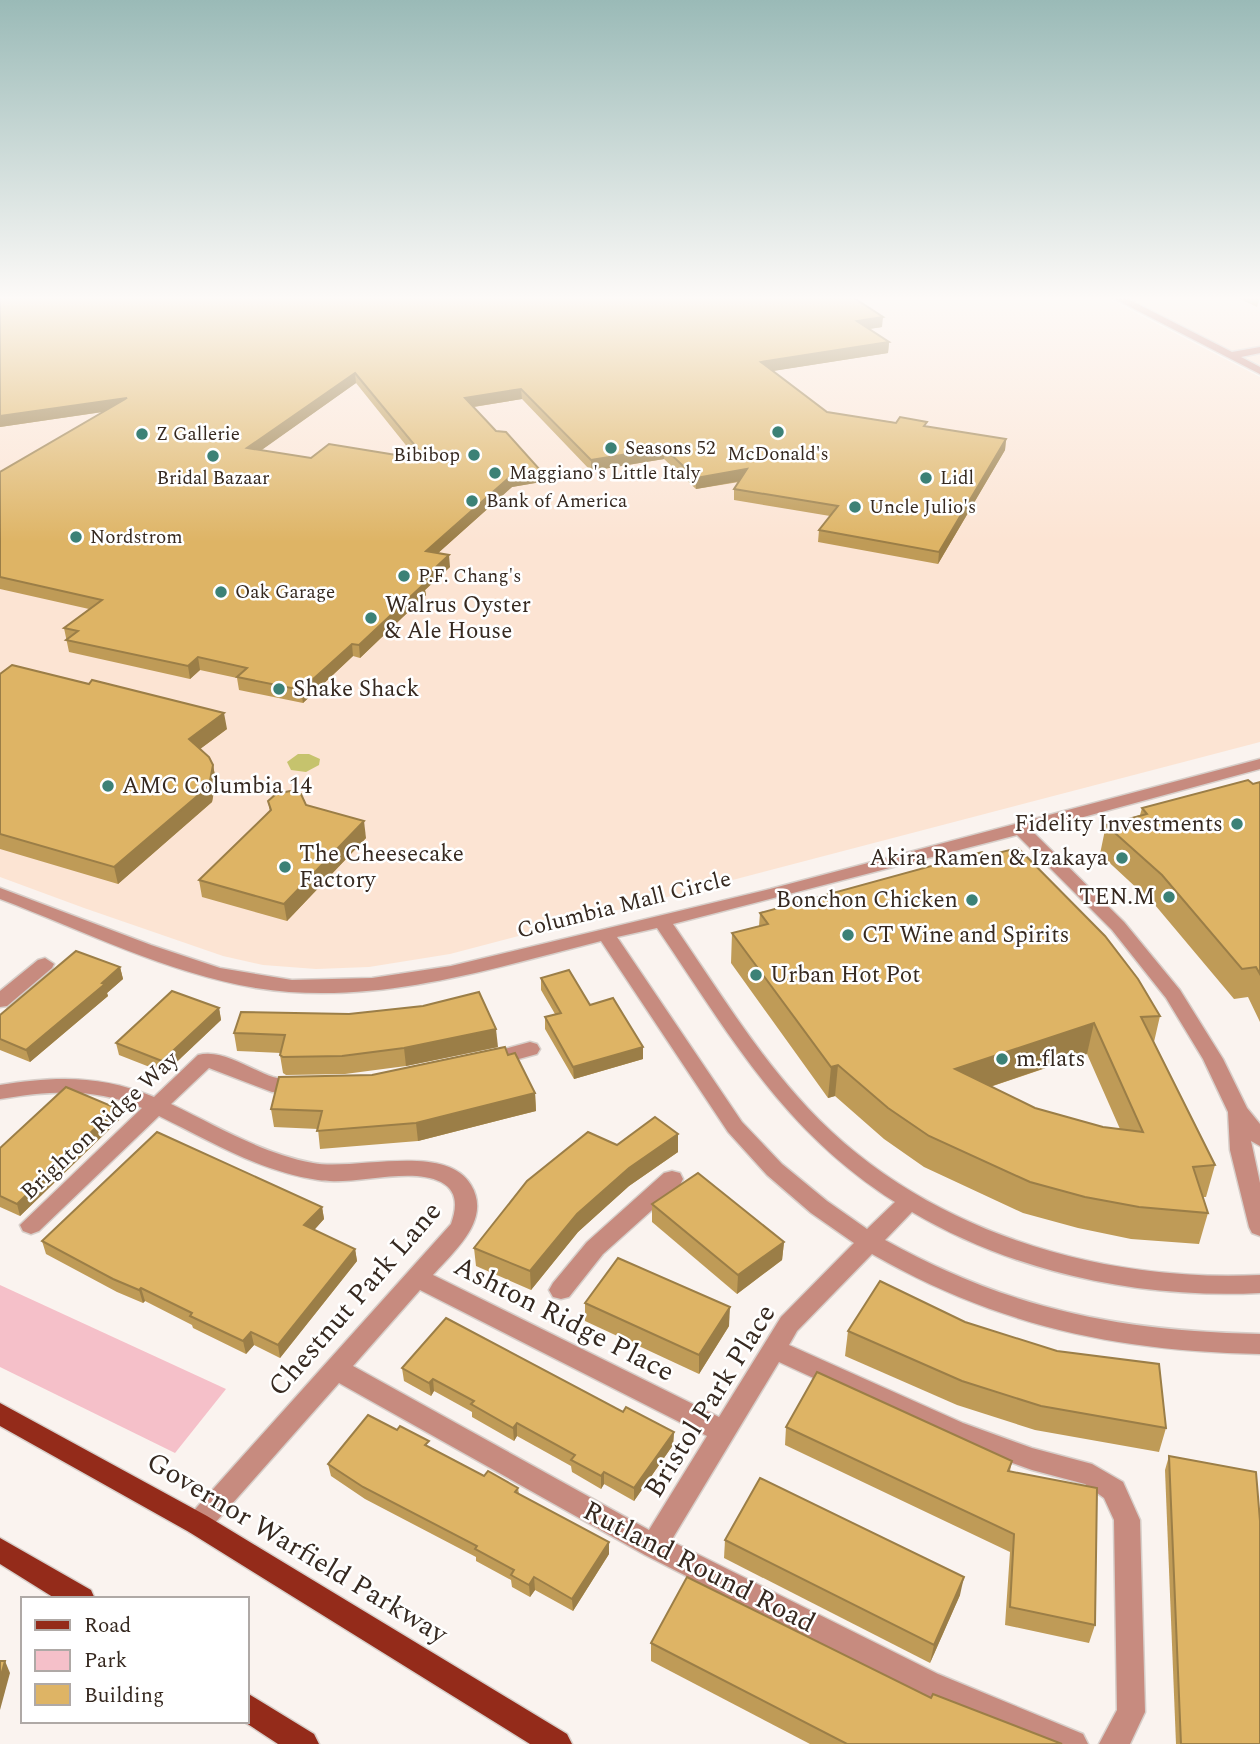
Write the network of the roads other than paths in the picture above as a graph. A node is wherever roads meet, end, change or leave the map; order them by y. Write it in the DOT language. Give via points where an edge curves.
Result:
graph roads {
  1 [pos="1260,764"];
  2 [pos="1019,827"];
  3 [pos="0,893"];
  4 [pos="662,921"];
  5 [pos="606,934"];
  6 [pos="45,964"];
  7 [pos="0,1001"];
  8 [pos="530,1049"];
  9 [pos="468,1065"];
  10 [pos="318,1086"];
  11 [pos="0,1092"];
  12 [pos="157,1106"];
  13 [pos="1238,1112"];
  14 [pos="1260,1138"];
  15 [pos="672,1179"];
  16 [pos="909,1201"];
  17 [pos="30,1225"];
  18 [pos="1260,1227"];
  19 [pos="869,1242"];
  20 [pos="417,1278"];
  21 [pos="1260,1284"];
  22 [pos="561,1290"];
  23 [pos="1260,1344"];
  24 [pos="774,1349"];
  25 [pos="336,1369"];
  26 [pos="0,1414"];
  27 [pos="722,1431"];
  28 [pos="198,1524"];
  29 [pos="653,1546"];
  30 [pos="0,1550"];
  31 [pos="78,1597"];
  32 [pos="248,1708"];
  33 [pos="304,1744"];
  34 [pos="557,1744"];
  35 [pos="1073,1744"];
  36 [pos="1114,1744"];
  1 -- 2 [label="street, Columbia Mall Circle"];
  2 -- 4 [label="street, Columbia Mall Circle"];
  2 -- 13 [label="street" via="1118,926 1173,995 1213,1059"];
  3 -- 5 [label="street, Columbia Mall Circle" via="202,970 294,986 350,988 404,981"];
  4 -- 5 [label="street, Columbia Mall Circle"];
  4 -- 16 [label="street" via="790,1102 826,1140"];
  5 -- 19 [label="street" via="734,1125 808,1199"];
  6 -- 7 [label="street"];
  8 -- 9 [label="street"];
  10 -- 12 [label="street, Brighton Ridge Way" via="272,1085 205,1060"];
  11 -- 12 [label="street, Chestnut Park Lane" via="93,1085"];
  12 -- 17 [label="street, Brighton Ridge Way"];
  12 -- 20 [label="street, Chestnut Park Lane" via="258,1157 288,1166 350,1175 435,1171 449,1177 466,1194 469,1209 461,1228"];
  13 -- 14 [label="street"];
  13 -- 18 [label="street" via="1241,1150"];
  15 -- 22 [label="street" via="595,1248"];
  16 -- 19 [label="street, Bristol Park Place"];
  16 -- 21 [label="street" via="957,1227 1072,1267 1194,1286"];
  19 -- 23 [label="street" via="933,1277 1067,1324 1139,1337"];
  19 -- 24 [label="street, Bristol Park Place" via="789,1324"];
  20 -- 25 [label="street, Chestnut Park Lane"];
  20 -- 27 [label="street, Ashton Ridge Place"];
  24 -- 27 [label="street, Bristol Park Place"];
  24 -- 36 [label="street" via="954,1431 1092,1475 1114,1490 1127,1520 1131,1712"];
  25 -- 28 [label="street, Chestnut Park Lane"];
  25 -- 29 [label="street, Rutland Round Road"];
  26 -- 28 [label="main road, Governor Warfield Parkway"];
  27 -- 29 [label="street, Bristol Park Place"];
  28 -- 34 [label="main road, Governor Warfield Parkway"];
  29 -- 35 [label="street, Rutland Round Road" via="928,1684"];
  30 -- 31 [label="main road"];
  32 -- 33 [label="main road"];
}
